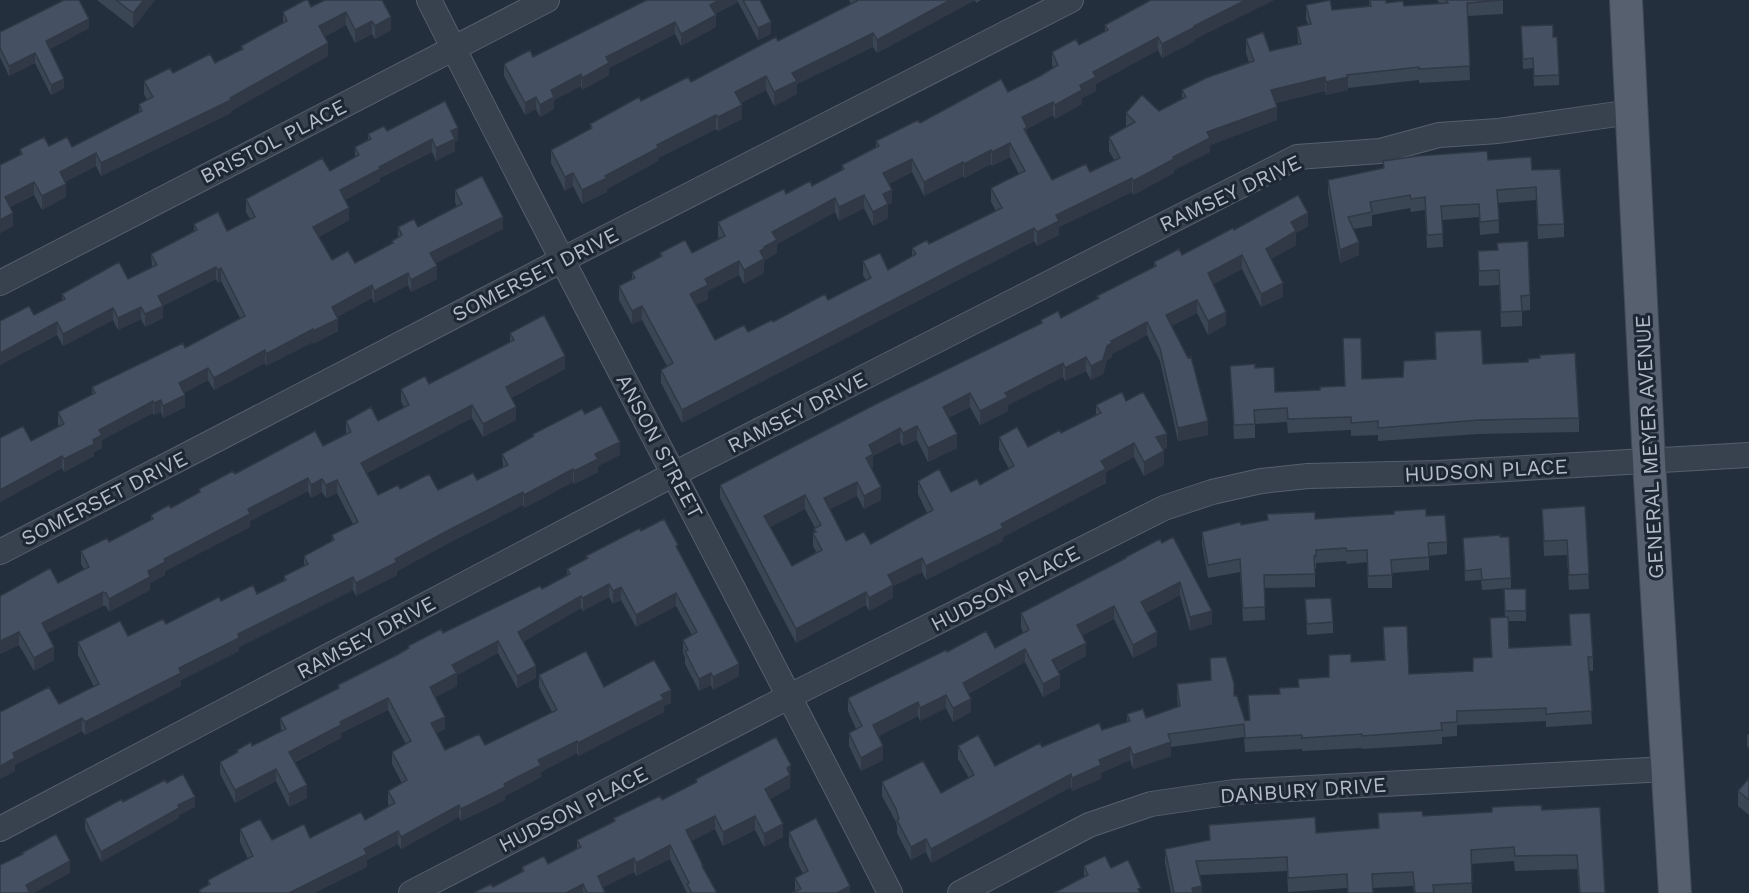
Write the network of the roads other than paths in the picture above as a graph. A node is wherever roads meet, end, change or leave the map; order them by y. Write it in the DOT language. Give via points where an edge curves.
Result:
graph roads {
  1 [pos="429,0"];
  2 [pos="547,0"];
  3 [pos="1071,0"];
  4 [pos="1626,0"];
  5 [pos="453,48"];
  6 [pos="1631,112"];
  7 [pos="562,260"];
  8 [pos="0,283"];
  9 [pos="1749,455"];
  10 [pos="1649,462"];
  11 [pos="674,474"];
  12 [pos="0,552"];
  13 [pos="790,696"];
  14 [pos="1667,769"];
  15 [pos="0,829"];
  16 [pos="411,893"];
  17 [pos="890,893"];
  18 [pos="960,893"];
  19 [pos="1675,893"];
  1 -- 5 [label="street, ANSON STREET"];
  2 -- 5 [label="street, BRISTOL PLACE"];
  3 -- 7 [label="street, SOMERSET DRIVE"];
  4 -- 6 [label="main road, GENERAL MEYER AVENUE"];
  5 -- 7 [label="street, ANSON STREET"];
  5 -- 8 [label="street, BRISTOL PLACE"];
  6 -- 10 [label="main road, GENERAL MEYER AVENUE"];
  6 -- 11 [label="street, RAMSEY DRIVE" via="1498,131 1439,135 1380,151 1297,157"];
  7 -- 11 [label="street, ANSON STREET"];
  7 -- 12 [label="street, SOMERSET DRIVE"];
  9 -- 10 [label="street, HUDSON PLACE"];
  10 -- 13 [label="street, HUDSON PLACE" via="1308,476 1212,492 1164,508"];
  10 -- 14 [label="main road, GENERAL MEYER AVENUE"];
  11 -- 13 [label="street, ANSON STREET"];
  11 -- 15 [label="street, RAMSEY DRIVE"];
  13 -- 16 [label="street, HUDSON PLACE"];
  13 -- 17 [label="street, ANSON STREET"];
  14 -- 18 [label="street, DANBURY DRIVE" via="1234,792 1151,804 1089,825"];
  14 -- 19 [label="main road, GENERAL MEYER AVENUE"];
}
